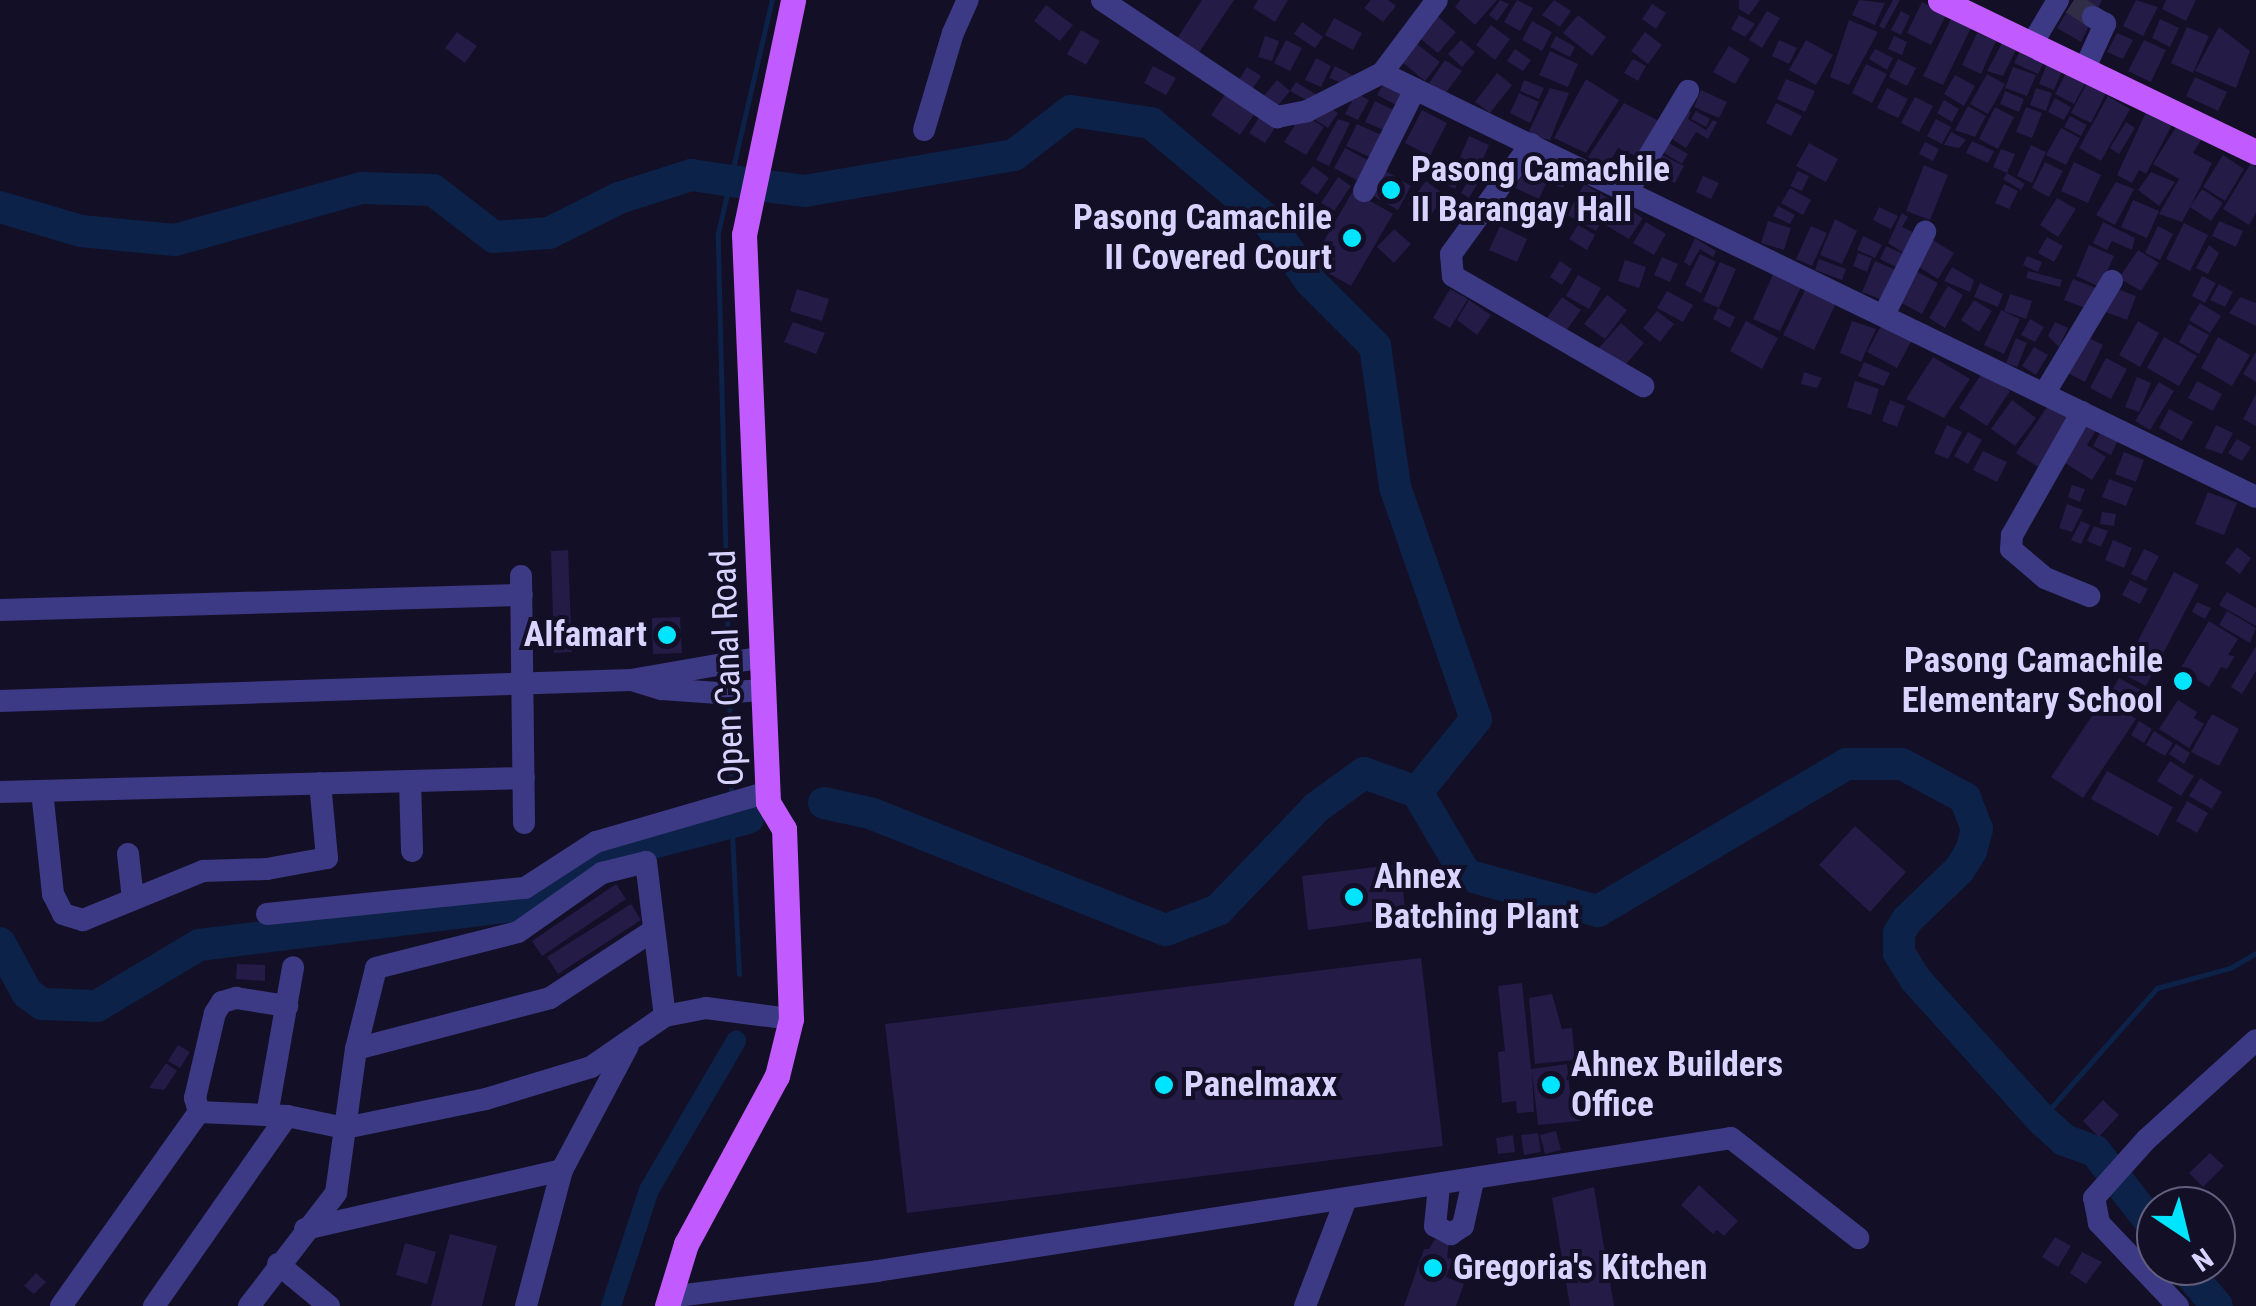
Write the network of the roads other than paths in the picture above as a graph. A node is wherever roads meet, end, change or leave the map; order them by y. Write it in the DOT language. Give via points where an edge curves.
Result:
graph roads {
  1 [pos="794,0"];
  2 [pos="968,0"];
  3 [pos="1102,0"];
  4 [pos="1437,0"];
  5 [pos="1940,0"];
  6 [pos="2065,1"];
  7 [pos="2093,17"];
  8 [pos="2032,44"];
  9 [pos="2084,70"];
  10 [pos="1382,73"];
  11 [pos="1415,89"];
  12 [pos="1688,91"];
  13 [pos="924,130"];
  14 [pos="1531,144"];
  15 [pos="2256,152"];
  16 [pos="1628,190"];
  17 [pos="1364,191"];
  18 [pos="1925,232"];
  19 [pos="2112,280"];
  20 [pos="1884,314"];
  21 [pos="1643,386"];
  22 [pos="2044,394"];
  23 [pos="2082,412"];
  24 [pos="2256,497"];
  25 [pos="2088,596"];
  26 [pos="0,610"];
  27 [pos="739,660"];
  28 [pos="687,680"];
  29 [pos="524,682"];
  30 [pos="740,692"];
  31 [pos="0,701"];
  32 [pos="524,778"];
  33 [pos="410,782"];
  34 [pos="320,784"];
  35 [pos="42,791"];
  36 [pos="0,792"];
  37 [pos="768,792"];
  38 [pos="524,823"];
  39 [pos="412,852"];
  40 [pos="128,854"];
  41 [pos="133,898"];
  42 [pos="268,914"];
  43 [pos="654,930"];
  44 [pos="294,966"];
  45 [pos="287,1006"];
  46 [pos="665,1016"];
  47 [pos="791,1018"];
  48 [pos="2256,1040"];
  49 [pos="628,1046"];
  50 [pos="356,1049"];
  51 [pos="199,1112"];
  52 [pos="277,1116"];
  53 [pos="345,1128"];
  54 [pos="562,1170"];
  55 [pos="1473,1181"];
  56 [pos="1439,1186"];
  57 [pos="1346,1199"];
  58 [pos="305,1229"];
  59 [pos="1858,1238"];
  60 [pos="278,1264"];
  61 [pos="668,1301"];
  62 [pos="60,1306"];
  63 [pos="154,1306"];
  64 [pos="249,1306"];
  65 [pos="329,1306"];
  66 [pos="526,1306"];
  67 [pos="1304,1306"];
  68 [pos="2178,1306"];
  1 -- 27 [label="main road, Open Canal Road" via="744,235 749,262"];
  2 -- 13 [label="street"];
  3 -- 10 [label="street" via="1277,117 1307,111"];
  4 -- 10 [label="street"];
  5 -- 8 [label="main road"];
  6 -- 8 [label="street"];
  7 -- 9 [label="street" via="2105,24"];
  8 -- 9 [label="main road"];
  9 -- 15 [label="main road"];
  10 -- 11 [label="street"];
  11 -- 14 [label="street"];
  11 -- 17 [label="street"];
  12 -- 16 [label="street"];
  14 -- 16 [label="street"];
  14 -- 21 [label="street" via="1451,254 1453,276"];
  16 -- 20 [label="street"];
  18 -- 20 [label="street"];
  19 -- 22 [label="street"];
  20 -- 22 [label="street"];
  22 -- 23 [label="street"];
  23 -- 24 [label="street"];
  23 -- 25 [label="street" via="2020,520 2011,549 2045,578"];
  26 -- 29 [label="street" via="522,586"];
  27 -- 28 [label="street"];
  27 -- 30 [label="main road, Open Canal Road"];
  28 -- 29 [label="street"];
  28 -- 30 [label="street"];
  29 -- 31 [label="street"];
  29 -- 32 [label="street"];
  30 -- 37 [label="main road, Open Canal Road"];
  32 -- 33 [label="street"];
  32 -- 38 [label="street"];
  33 -- 34 [label="street"];
  33 -- 39 [label="street"];
  34 -- 35 [label="street"];
  34 -- 41 [label="street" via="328,858 202,872"];
  35 -- 36 [label="street"];
  35 -- 41 [label="street" via="53,894 63,914 83,920"];
  37 -- 42 [label="street" via="596,842 525,888"];
  37 -- 47 [label="main road, Open Canal Road" via="784,829"];
  40 -- 41 [label="street"];
  43 -- 46 [label="street"];
  43 -- 50 [label="street" via="550,998"];
  43 -- 50 [label="street" via="646,862 602,873 518,932 376,968"];
  44 -- 45 [label="street"];
  45 -- 51 [label="street" via="222,1002 195,1098"];
  45 -- 52 [label="street"];
  46 -- 47 [label="street" via="706,1008"];
  46 -- 49 [label="street"];
  47 -- 61 [label="main road, Open Canal Road" via="777,1076 686,1244"];
  48 -- 68 [label="street" via="2094,1198 2099,1223"];
  49 -- 53 [label="street" via="591,1067 486,1099"];
  49 -- 54 [label="street"];
  50 -- 53 [label="street"];
  51 -- 52 [label="street"];
  51 -- 62 [label="street"];
  52 -- 53 [label="street"];
  52 -- 63 [label="street"];
  53 -- 58 [label="street" via="336,1193"];
  54 -- 58 [label="street"];
  54 -- 66 [label="street"];
  55 -- 56 [label="street"];
  55 -- 56 [label="street" via="1463,1226 1452,1234 1435,1226"];
  55 -- 59 [label="street" via="1731,1138"];
  56 -- 57 [label="street"];
  57 -- 61 [label="street"];
  57 -- 67 [label="street"];
  58 -- 60 [label="street"];
  60 -- 64 [label="street"];
  60 -- 65 [label="street"];
}
